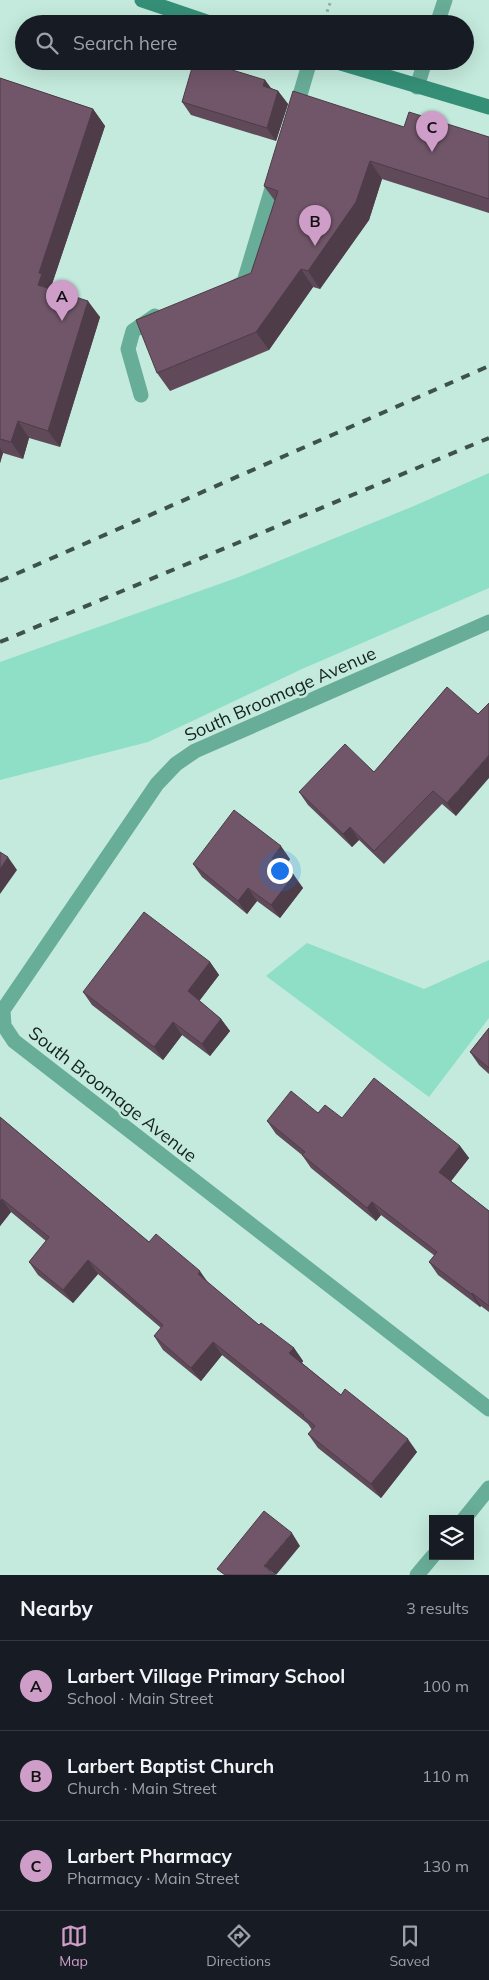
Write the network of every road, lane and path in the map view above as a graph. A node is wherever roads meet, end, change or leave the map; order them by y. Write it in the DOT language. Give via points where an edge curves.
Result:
graph roads {
  1 [pos="142,0"];
  2 [pos="331,0"];
  3 [pos="445,0"];
  4 [pos="186,15"];
  5 [pos="326,15"];
  6 [pos="440,15"];
  7 [pos="307,70"];
  8 [pos="363,70"];
  9 [pos="422,70"];
  10 [pos="417,87"];
  11 [pos="489,107"];
  12 [pos="291,124"];
  13 [pos="280,160"];
  14 [pos="220,294"];
  15 [pos="166,311"];
  16 [pos="141,395"];
  17 [pos="489,622"];
  18 [pos="2,1028"];
  19 [pos="489,1409"];
  20 [pos="489,1488"];
  21 [pos="467,1515"];
  22 [pos="430,1560"];
  23 [pos="417,1575"];
  1 -- 4 [label="main road"];
  2 -- 5 [label="path"];
  3 -- 6 [label="street"];
  7 -- 12 [label="street"];
  8 -- 10 [label="main road"];
  9 -- 10 [label="street"];
  10 -- 11 [label="main road"];
  13 -- 14 [label="street" via="244,282"];
  15 -- 16 [label="street" via="133,331 128,349"];
  17 -- 18 [label="street, South Broomage Avenue" via="196,751 176,764 157,784 3,1010"];
  18 -- 19 [label="street, South Broomage Avenue" via="14,1041"];
  20 -- 21 [label="street"];
  22 -- 23 [label="street"];
}
